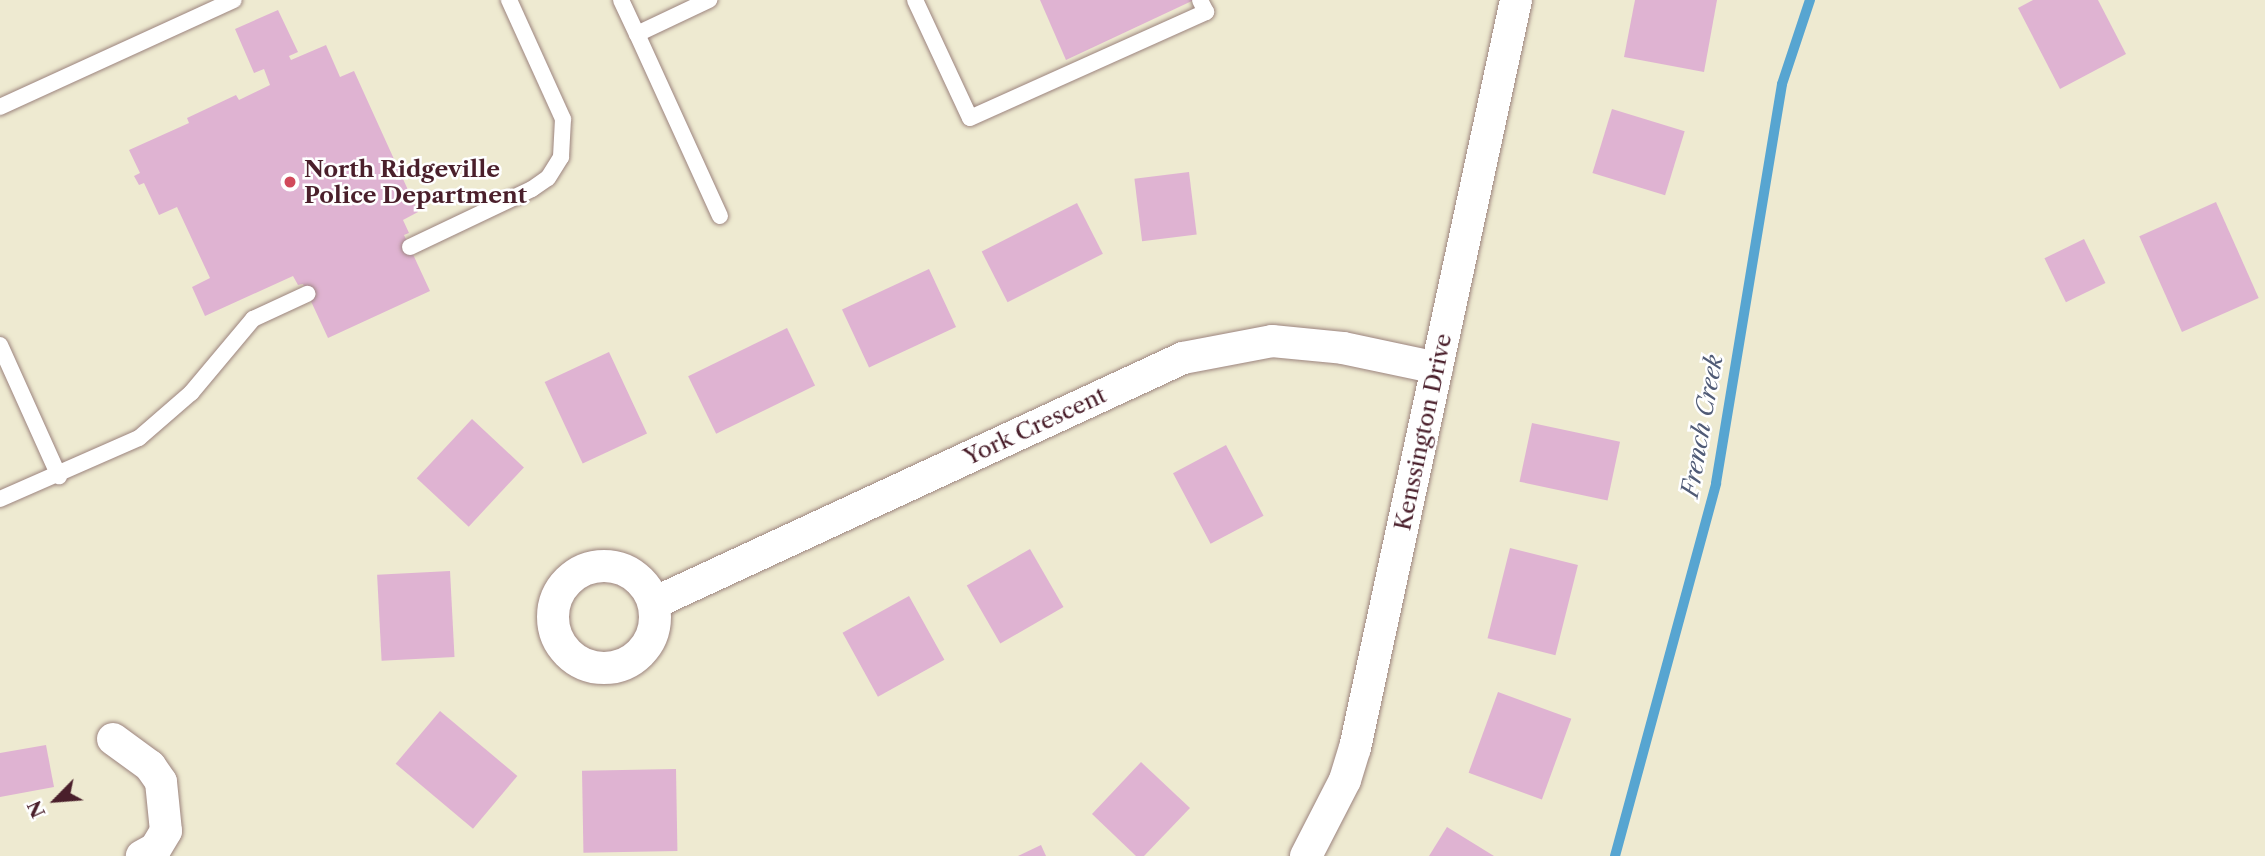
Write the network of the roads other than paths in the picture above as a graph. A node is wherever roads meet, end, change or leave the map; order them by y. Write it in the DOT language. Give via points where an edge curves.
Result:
graph roads {
  1 [pos="234,0"];
  2 [pos="509,0"];
  3 [pos="621,0"];
  4 [pos="709,0"];
  5 [pos="915,0"];
  6 [pos="1200,0"];
  7 [pos="1516,0"];
  8 [pos="637,34"];
  9 [pos="0,107"];
  10 [pos="720,216"];
  11 [pos="410,247"];
  12 [pos="307,294"];
  13 [pos="0,345"];
  14 [pos="1437,368"];
  15 [pos="59,476"];
  16 [pos="0,499"];
  17 [pos="653,603"];
  18 [pos="113,739"];
  19 [pos="142,856"];
  20 [pos="1306,856"];
  1 -- 9 [label="lane"];
  2 -- 11 [label="lane" via="563,120 561,156 548,178 532,189"];
  3 -- 8 [label="lane"];
  4 -- 8 [label="lane"];
  5 -- 6 [label="lane" via="970,118 1206,12"];
  7 -- 14 [label="street, Kenssington Drive"];
  8 -- 10 [label="lane"];
  12 -- 15 [label="lane" via="266,312 242,329 199,385 148,431"];
  13 -- 15 [label="lane"];
  14 -- 17 [label="street, York Crescent" via="1343,348 1272,341 1183,358"];
  14 -- 20 [label="street, Kenssington Drive" via="1355,748 1345,780"];
  15 -- 16 [label="lane"];
  18 -- 19 [label="street" via="150,766 161,782 166,831 155,849"];
}
